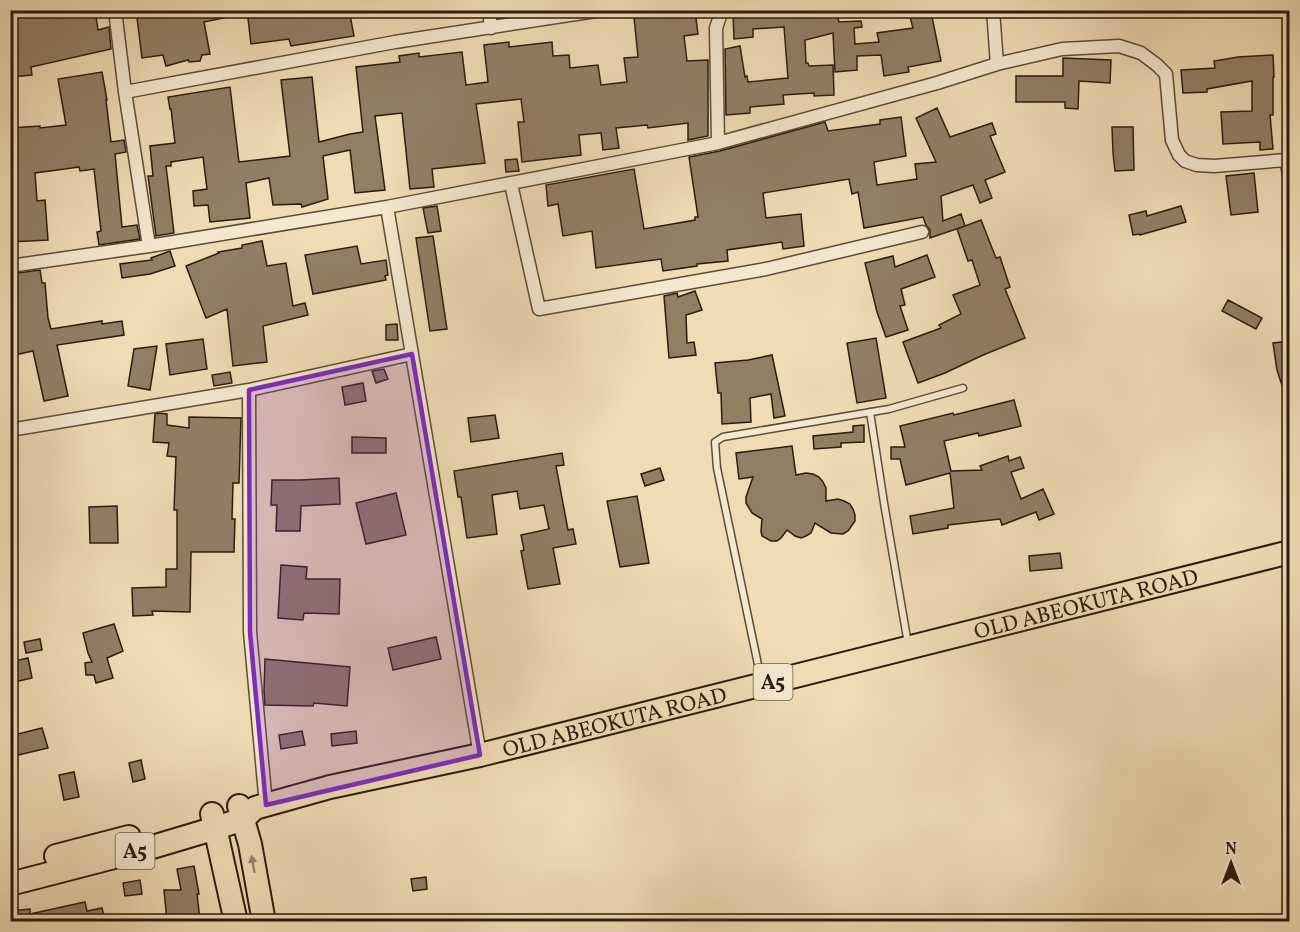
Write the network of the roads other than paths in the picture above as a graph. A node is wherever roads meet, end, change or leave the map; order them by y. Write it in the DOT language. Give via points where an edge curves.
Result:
graph roads {
  1 [pos="115,10"];
  2 [pos="489,10"];
  3 [pos="602,10"];
  4 [pos="724,10"];
  5 [pos="993,10"];
  6 [pos="491,28"];
  7 [pos="997,64"];
  8 [pos="125,92"];
  9 [pos="718,143"];
  10 [pos="1288,160"];
  11 [pos="1290,179"];
  12 [pos="511,184"];
  13 [pos="387,207"];
  14 [pos="922,232"];
  15 [pos="149,246"];
  16 [pos="10,266"];
  17 [pos="412,354"];
  18 [pos="963,388"];
  19 [pos="249,390"];
  20 [pos="870,412"];
  21 [pos="10,430"];
  22 [pos="1290,552"];
  23 [pos="909,648"];
  24 [pos="763,685"];
  25 [pos="480,755"];
  26 [pos="251,809"];
  27 [pos="208,825"];
  28 [pos="10,868"];
  29 [pos="10,884"];
  30 [pos="236,921"];
  31 [pos="264,921"];
  1 -- 8 [label="street"];
  2 -- 6 [label="street"];
  3 -- 6 [label="street"];
  4 -- 9 [label="street" via="716,28"];
  5 -- 7 [label="street"];
  6 -- 8 [label="street"];
  7 -- 9 [label="street"];
  7 -- 10 [label="street" via="1062,49 1119,46 1141,53 1166,74 1172,140 1185,161 1214,166"];
  8 -- 15 [label="street"];
  9 -- 12 [label="street"];
  10 -- 11 [label="street"];
  12 -- 13 [label="street"];
  12 -- 14 [label="street" via="539,309 766,269"];
  13 -- 15 [label="street"];
  13 -- 17 [label="street"];
  15 -- 16 [label="street"];
  17 -- 19 [label="street"];
  17 -- 25 [label="street"];
  18 -- 20 [label="lane"];
  19 -- 21 [label="street"];
  19 -- 26 [label="street"];
  20 -- 23 [label="lane"];
  20 -- 24 [label="lane" via="723,437 716,442 717,468"];
  22 -- 23 [label="highway, OLD ABEOKUTA ROAD / A5"];
  23 -- 24 [label="highway, OLD ABEOKUTA ROAD / A5"];
  24 -- 25 [label="highway, OLD ABEOKUTA ROAD / A5"];
  25 -- 26 [label="highway, OLD ABEOKUTA ROAD / A5" via="330,787"];
  26 -- 27 [label="highway, OLD ABEOKUTA ROAD / A5"];
  31 -- 26 [label="highway, one-way" via="250,844"];
  27 -- 28 [label="highway, OLD ABEOKUTA ROAD / A5" via="142,833"];
  27 -- 29 [label="highway, OLD ABEOKUTA ROAD / A5" via="149,848"];
  27 -- 30 [label="highway" via="206,839 221,857"];
}
